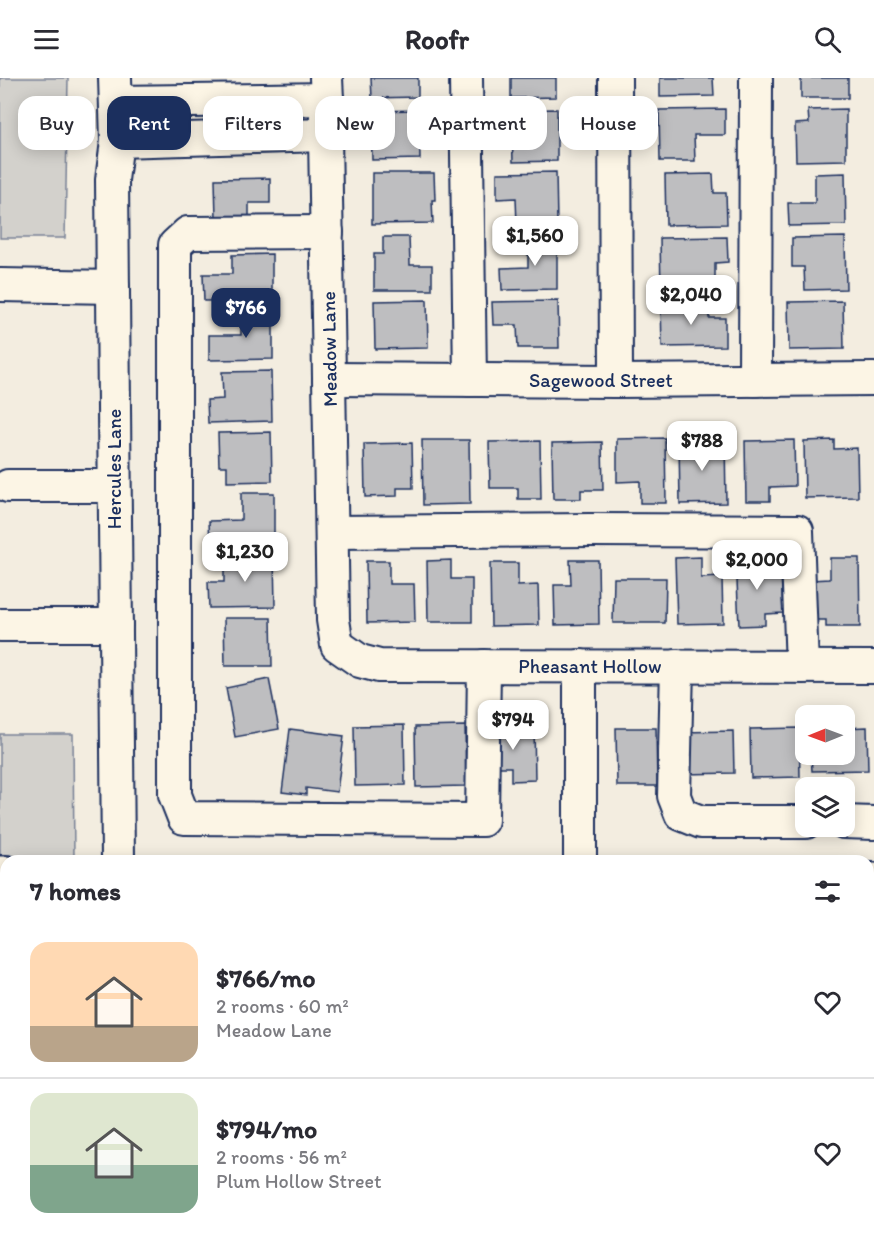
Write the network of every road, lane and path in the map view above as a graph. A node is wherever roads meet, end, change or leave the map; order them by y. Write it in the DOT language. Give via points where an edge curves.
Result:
graph roads {
  1 [pos="466,78"];
  2 [pos="615,78"];
  3 [pos="756,78"];
  4 [pos="326,88"];
  5 [pos="115,90"];
  6 [pos="315,135"];
  7 [pos="191,139"];
  8 [pos="116,150"];
  9 [pos="325,150"];
  10 [pos="327,232"];
  11 [pos="0,285"];
  12 [pos="113,286"];
  13 [pos="874,379"];
  14 [pos="329,380"];
  15 [pos="470,380"];
  16 [pos="755,380"];
  17 [pos="616,381"];
  18 [pos="8,486"];
  19 [pos="114,486"];
  20 [pos="332,532"];
  21 [pos="333,620"];
  22 [pos="0,625"];
  23 [pos="116,625"];
  24 [pos="484,666"];
  25 [pos="580,666"];
  26 [pos="677,666"];
  27 [pos="802,667"];
  28 [pos="874,667"];
  29 [pos="795,822"];
  30 [pos="855,822"];
  31 [pos="874,823"];
  32 [pos="118,855"];
  33 [pos="580,855"];
  1 -- 15 [label="street"];
  2 -- 17 [label="street"];
  3 -- 16 [label="street"];
  4 -- 5 [label="street"];
  6 -- 7 [label="street"];
  8 -- 12 [label="street, Hercules Lane" via="112,180"];
  9 -- 10 [label="street, Meadow Lane"];
  10 -- 14 [label="street, Meadow Lane"];
  10 -- 24 [label="street" via="188,233 175,245 175,795 184,818 482,820"];
  11 -- 12 [label="street"];
  12 -- 19 [label="street, Hercules Lane"];
  13 -- 16 [label="street, Sagewood Street"];
  14 -- 15 [label="street, Sagewood Street"];
  14 -- 20 [label="street, Meadow Lane"];
  15 -- 17 [label="street, Sagewood Street"];
  16 -- 17 [label="street, Sagewood Street"];
  18 -- 19 [label="street"];
  19 -- 23 [label="street, Hercules Lane"];
  20 -- 21 [label="street, Meadow Lane"];
  20 -- 27 [label="street" via="797,531"];
  21 -- 24 [label="street, Pheasant Hollow" via="337,645 360,661 379,666"];
  22 -- 23 [label="street"];
  23 -- 32 [label="street, Hercules Lane"];
  24 -- 25 [label="street, Pheasant Hollow"];
  25 -- 26 [label="street, Pheasant Hollow"];
  25 -- 33 [label="street"];
  26 -- 27 [label="street, Pheasant Hollow"];
  26 -- 29 [label="street" via="674,796 681,814 701,822"];
  27 -- 28 [label="street, Pheasant Hollow"];
  30 -- 31 [label="street"];
}
